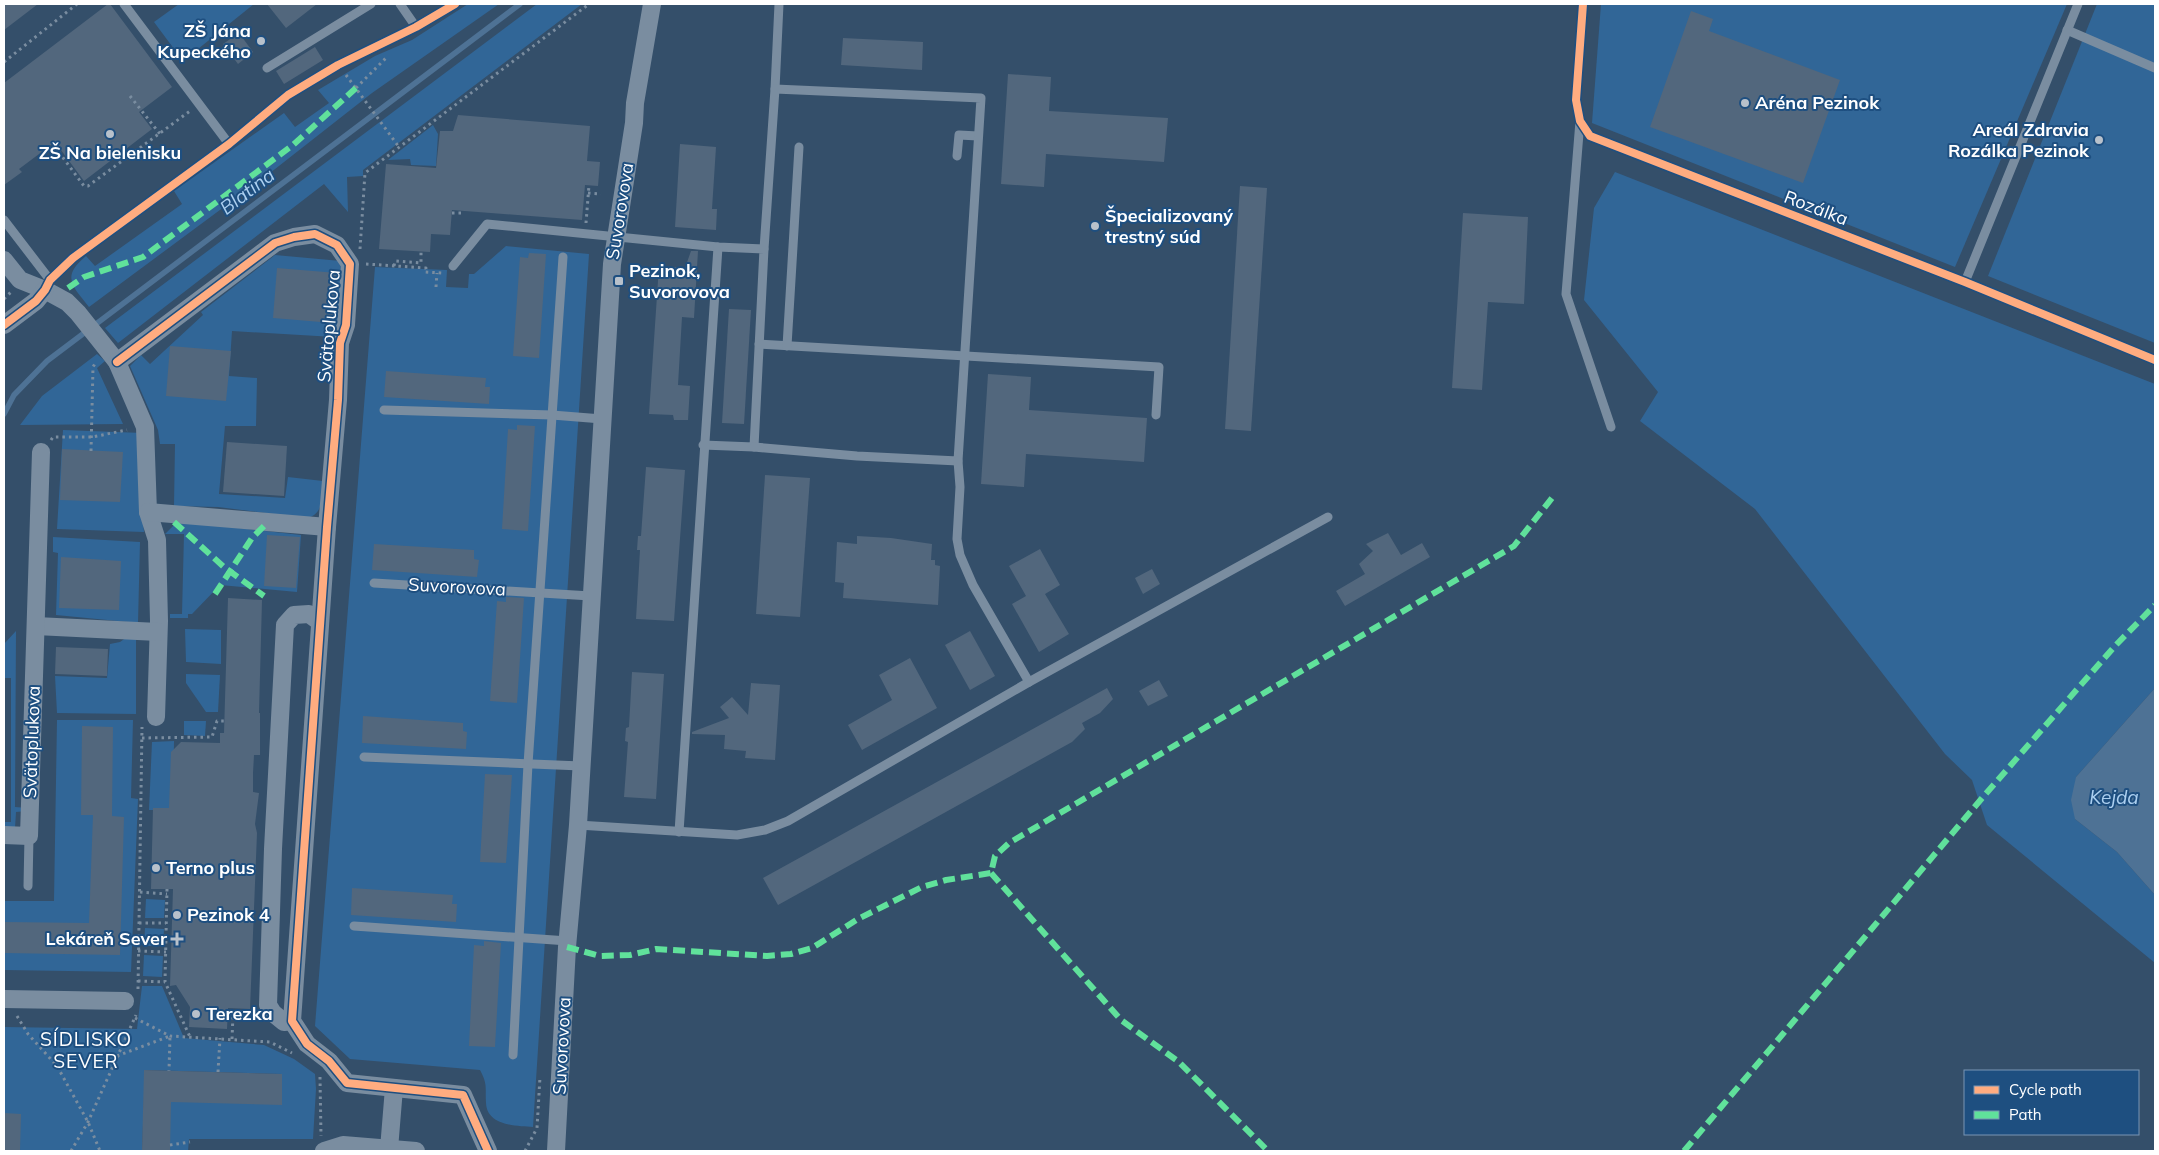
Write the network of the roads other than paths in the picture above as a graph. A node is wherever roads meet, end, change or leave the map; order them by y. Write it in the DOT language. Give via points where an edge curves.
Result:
graph roads {
  1 [pos="124,4"];
  2 [pos="371,4"];
  3 [pos="400,4"];
  4 [pos="456,4"];
  5 [pos="652,4"];
  6 [pos="779,4"];
  7 [pos="1583,4"];
  8 [pos="2078,4"];
  9 [pos="416,27"];
  10 [pos="2067,30"];
  11 [pos="267,68"];
  12 [pos="2155,68"];
  13 [pos="775,89"];
  14 [pos="1580,121"];
  15 [pos="978,136"];
  16 [pos="229,144"];
  17 [pos="799,148"];
  18 [pos="958,156"];
  19 [pos="4,220"];
  20 [pos="617,238"];
  21 [pos="718,246"];
  22 [pos="764,249"];
  23 [pos="562,257"];
  24 [pos="4,260"];
  25 [pos="449,268"];
  26 [pos="1965,282"];
  27 [pos="48,285"];
  28 [pos="4,325"];
  29 [pos="759,344"];
  30 [pos="787,346"];
  31 [pos="964,356"];
  32 [pos="2155,360"];
  33 [pos="117,362"];
  34 [pos="384,410"];
  35 [pos="552,415"];
  36 [pos="1156,415"];
  37 [pos="602,419"];
  38 [pos="1611,427"];
  39 [pos="703,445"];
  40 [pos="754,448"];
  41 [pos="41,452"];
  42 [pos="958,461"];
  43 [pos="148,512"];
  44 [pos="1328,517"];
  45 [pos="327,527"];
  46 [pos="374,583"];
  47 [pos="540,592"];
  48 [pos="592,596"];
  49 [pos="320,622"];
  50 [pos="36,626"];
  51 [pos="158,632"];
  52 [pos="1029,682"];
  53 [pos="149,721"];
  54 [pos="364,757"];
  55 [pos="528,764"];
  56 [pos="582,766"];
  57 [pos="578,825"];
  58 [pos="679,832"];
  59 [pos="6,835"];
  60 [pos="29,836"];
  61 [pos="28,886"];
  62 [pos="354,926"];
  63 [pos="520,936"];
  64 [pos="568,941"];
  65 [pos="4,999"];
  66 [pos="133,1000"];
  67 [pos="292,1021"];
  68 [pos="513,1055"];
  69 [pos="394,1088"];
  70 [pos="323,1147"];
  71 [pos="389,1149"];
  72 [pos="416,1151"];
  73 [pos="488,1151"];
  74 [pos="556,1151"];
  1 -- 16 [label="lane"];
  2 -- 11 [label="lane"];
  3 -- 9 [label="lane"];
  4 -- 9 [label="lane"];
  5 -- 20 [label="street, Suvorovova"];
  6 -- 13 [label="lane"];
  7 -- 14 [label="lane" via="1576,100"];
  8 -- 10 [label="lane"];
  9 -- 16 [label="lane" via="338,65 288,95"];
  10 -- 12 [label="lane"];
  10 -- 26 [label="lane"];
  13 -- 15 [label="lane" via="981,98"];
  13 -- 22 [label="lane"];
  14 -- 26 [label="lane, Rozálka" via="1590,136"];
  14 -- 38 [label="lane" via="1566,294"];
  15 -- 18 [label="lane" via="959,135"];
  15 -- 31 [label="lane"];
  16 -- 27 [label="lane" via="73,258"];
  17 -- 30 [label="lane"];
  19 -- 27 [label="lane"];
  20 -- 21 [label="lane"];
  20 -- 25 [label="lane" via="487,224"];
  20 -- 37 [label="street, Suvorovova" via="612,264"];
  21 -- 22 [label="lane"];
  21 -- 39 [label="lane"];
  22 -- 29 [label="lane"];
  23 -- 35 [label="lane"];
  24 -- 27 [label="street" via="20,280"];
  26 -- 32 [label="lane, Rozálka"];
  27 -- 28 [label="street" via="36,301"];
  27 -- 33 [label="street" via="78,314 102,351"];
  29 -- 30 [label="lane"];
  29 -- 40 [label="lane"];
  30 -- 31 [label="lane"];
  31 -- 36 [label="lane" via="1159,367"];
  31 -- 42 [label="lane"];
  33 -- 43 [label="street" via="145,427"];
  33 -- 45 [label="street, Svätoplukova" via="276,243 314,234 337,245 350,264 346,325 340,343"];
  34 -- 35 [label="lane"];
  35 -- 37 [label="lane"];
  35 -- 47 [label="lane"];
  37 -- 48 [label="street, Suvorovova"];
  39 -- 40 [label="lane"];
  39 -- 58 [label="lane"];
  40 -- 42 [label="lane"];
  41 -- 50 [label="street, Svätoplukova"];
  42 -- 52 [label="lane" via="957,539 960,555 973,585"];
  43 -- 45 [label="street"];
  43 -- 51 [label="street" via="157,540"];
  44 -- 52 [label="lane"];
  45 -- 49 [label="street, Svätoplukova"];
  46 -- 47 [label="lane, Suvorovova"];
  47 -- 48 [label="lane, Suvorovova"];
  47 -- 55 [label="lane"];
  48 -- 56 [label="street, Suvorovova"];
  49 -- 67 [label="street, Svätoplukova"];
  49 -- 67 [label="street" via="309,614 294,615 285,625 268,1005 284,1022"];
  50 -- 51 [label="street"];
  50 -- 60 [label="street, Svätoplukova"];
  51 -- 53 [label="street"];
  52 -- 58 [label="lane" via="788,821 765,830 737,835"];
  54 -- 55 [label="lane"];
  55 -- 56 [label="lane"];
  55 -- 63 [label="lane"];
  56 -- 57 [label="street, Suvorovova"];
  57 -- 58 [label="lane"];
  57 -- 64 [label="street, Suvorovova"];
  59 -- 60 [label="street"];
  60 -- 61 [label="lane"];
  62 -- 63 [label="lane"];
  63 -- 64 [label="lane"];
  63 -- 68 [label="lane"];
  64 -- 74 [label="street, Suvorovova"];
  65 -- 66 [label="street"];
  67 -- 69 [label="street" via="306,1044 329,1061 346,1083"];
  69 -- 71 [label="street"];
  69 -- 73 [label="street" via="463,1095"];
  70 -- 71 [label="street" via="342,1145"];
  71 -- 72 [label="street"];
}
